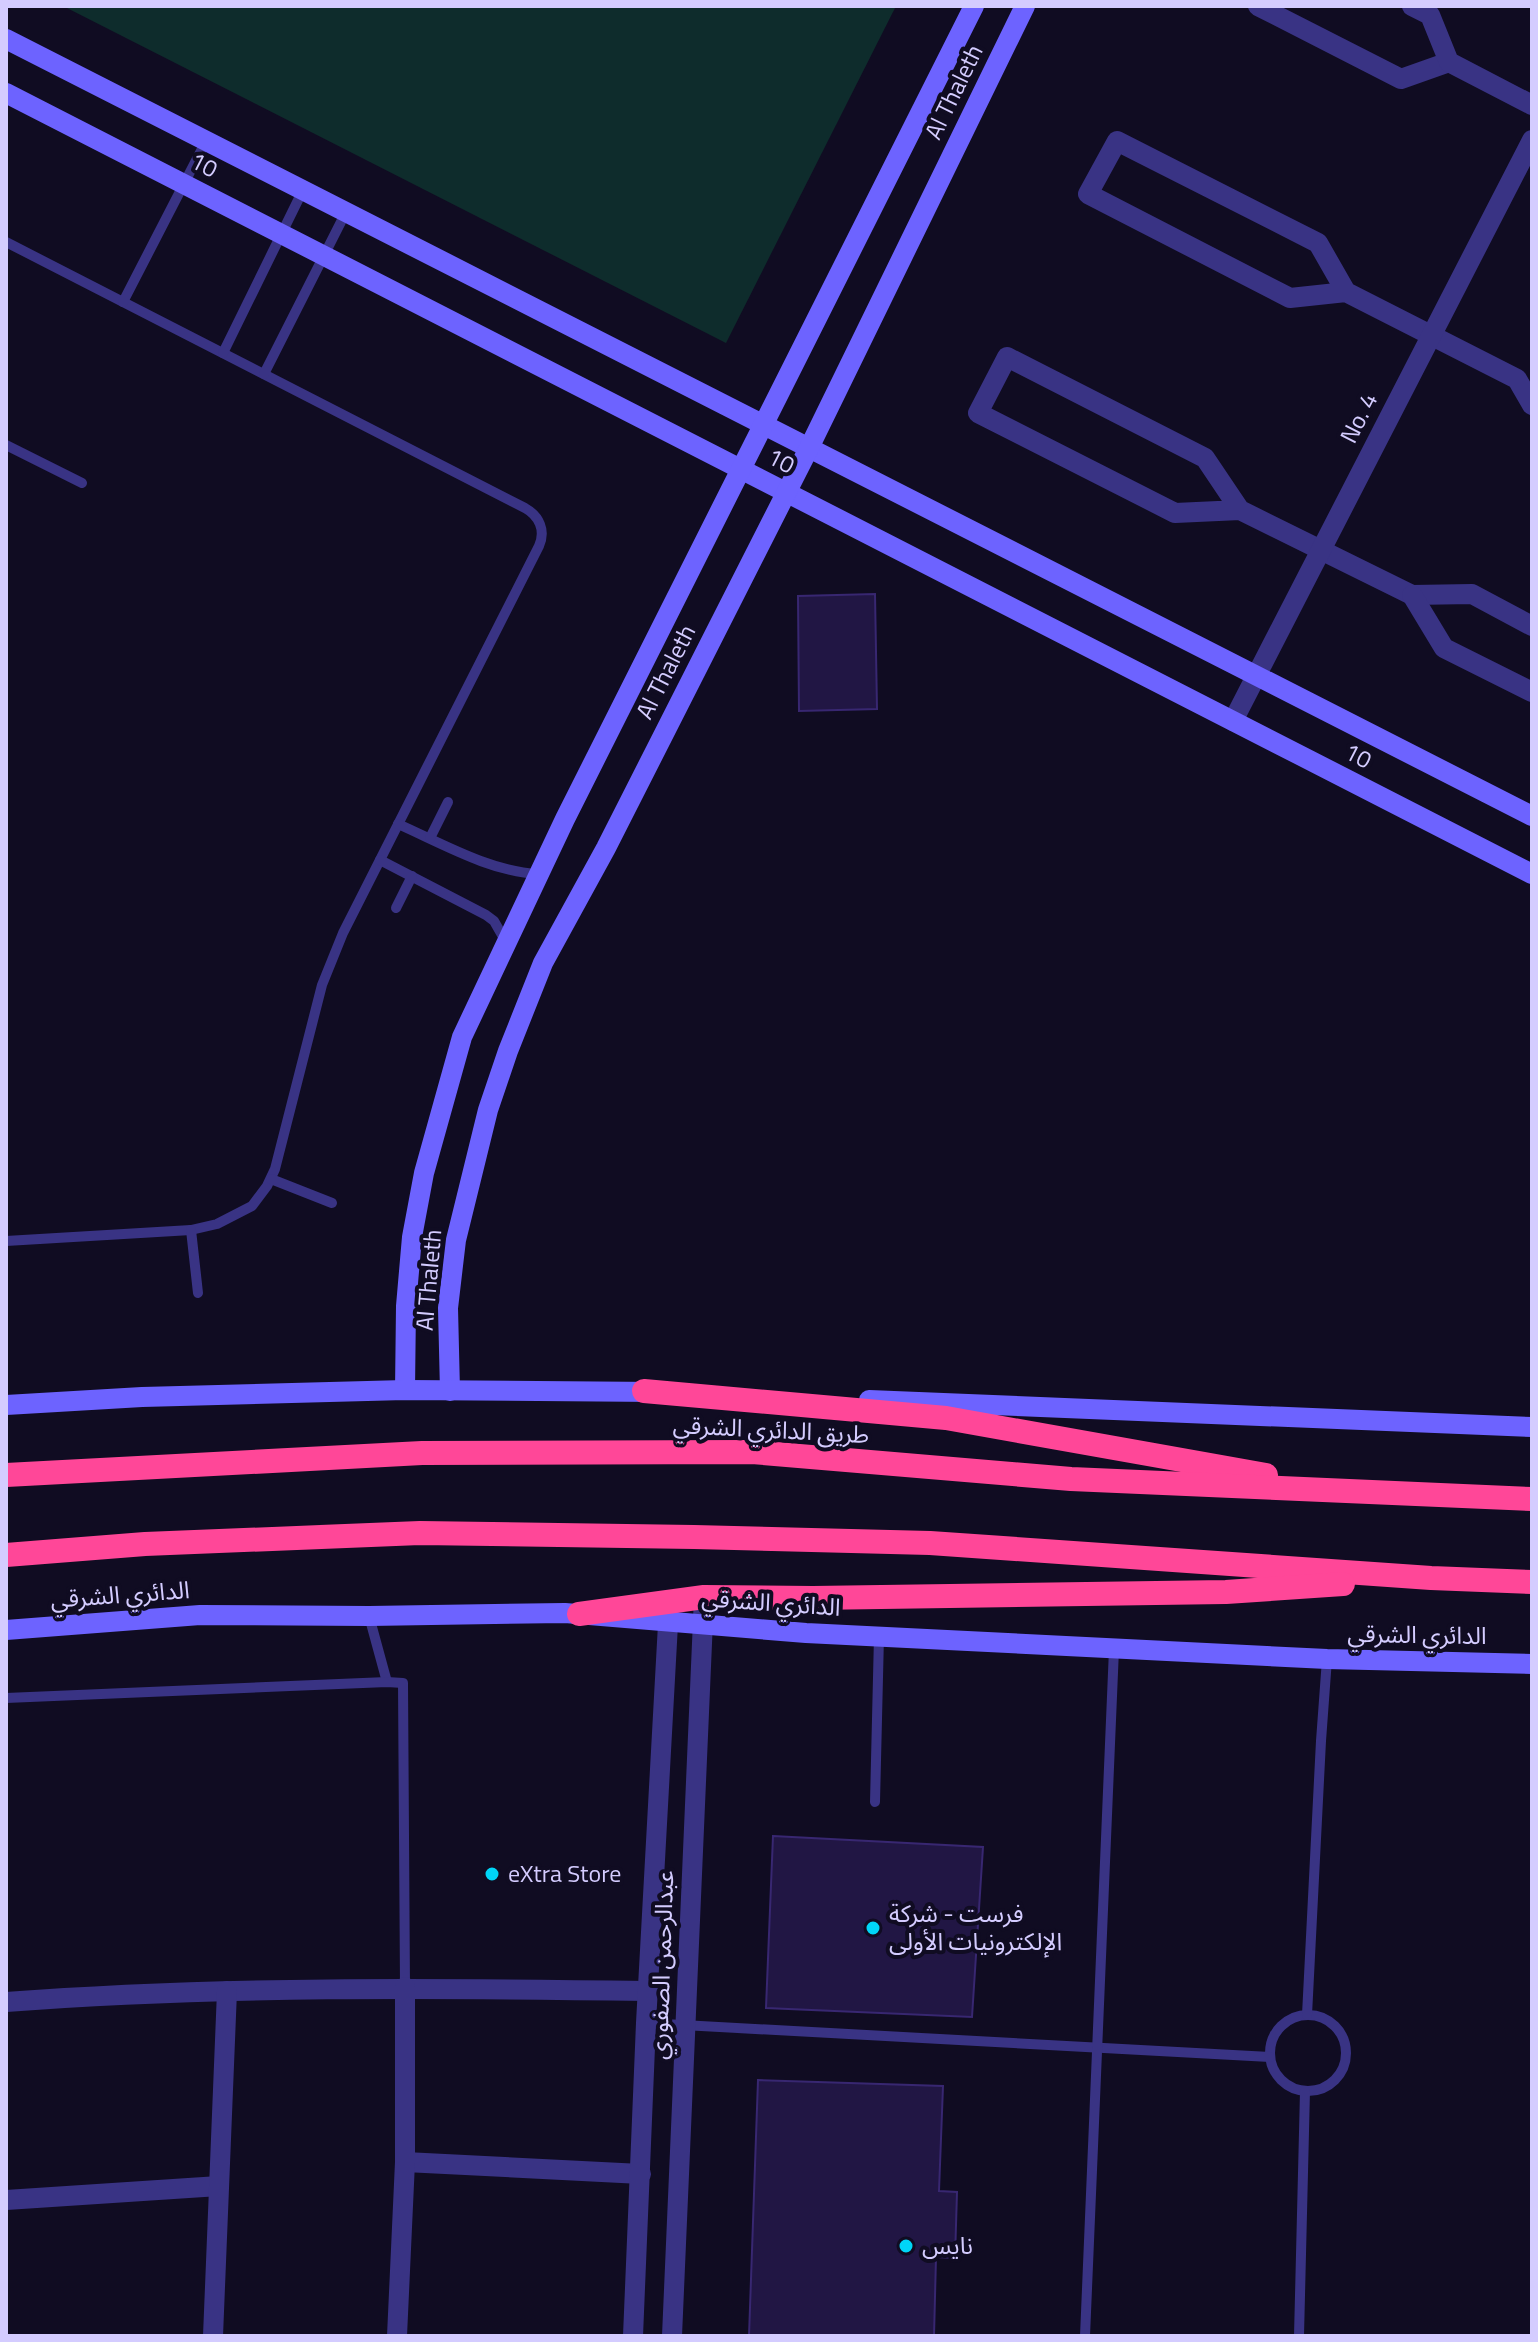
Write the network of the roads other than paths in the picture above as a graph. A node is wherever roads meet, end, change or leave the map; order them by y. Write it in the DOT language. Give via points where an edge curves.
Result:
graph roads {
  1 [pos="974,6"];
  2 [pos="1025,6"];
  3 [pos="1258,6"];
  4 [pos="1412,6"];
  5 [pos="6,39"];
  6 [pos="1449,62"];
  7 [pos="6,93"];
  8 [pos="1532,105"];
  9 [pos="1532,140"];
  10 [pos="206,141"];
  11 [pos="184,184"];
  12 [pos="303,190"];
  13 [pos="346,212"];
  14 [pos="281,234"];
  15 [pos="6,242"];
  16 [pos="324,256"];
  17 [pos="1346,292"];
  18 [pos="123,302"];
  19 [pos="1431,335"];
  20 [pos="223,353"];
  21 [pos="264,374"];
  22 [pos="1525,377"];
  23 [pos="1532,405"];
  24 [pos="764,425"];
  25 [pos="6,445"];
  26 [pos="809,448"];
  27 [pos="742,470"];
  28 [pos="82,483"];
  29 [pos="786,493"];
  30 [pos="1240,510"];
  31 [pos="1320,551"];
  32 [pos="1412,595"];
  33 [pos="1532,626"];
  34 [pos="1256,675"];
  35 [pos="1532,692"];
  36 [pos="1233,721"];
  37 [pos="448,802"];
  38 [pos="1532,816"];
  39 [pos="398,824"];
  40 [pos="430,838"];
  41 [pos="380,860"];
  42 [pos="538,874"];
  43 [pos="1532,874"];
  44 [pos="412,876"];
  45 [pos="396,908"];
  46 [pos="506,942"];
  47 [pos="271,1179"];
  48 [pos="332,1203"];
  49 [pos="191,1230"];
  50 [pos="6,1241"];
  51 [pos="198,1293"];
  52 [pos="405,1390"];
  53 [pos="450,1391"];
  54 [pos="644,1391"];
  55 [pos="6,1405"];
  56 [pos="1532,1427"];
  57 [pos="6,1475"];
  58 [pos="1363,1492"];
  59 [pos="1532,1499"];
  60 [pos="6,1555"];
  61 [pos="1431,1578"];
  62 [pos="1532,1582"];
  63 [pos="704,1597"];
  64 [pos="669,1612"];
  65 [pos="579,1614"];
  66 [pos="369,1616"];
  67 [pos="702,1624"];
  68 [pos="6,1630"];
  69 [pos="879,1636"];
  70 [pos="1114,1649"];
  71 [pos="1327,1659"];
  72 [pos="1532,1664"];
  73 [pos="387,1682"];
  74 [pos="6,1698"];
  75 [pos="875,1802"];
  76 [pos="405,1987"];
  77 [pos="227,1991"];
  78 [pos="648,1991"];
  79 [pos="6,2002"];
  80 [pos="1307,2015"];
  81 [pos="646,2023"];
  82 [pos="685,2024"];
  83 [pos="1098,2047"];
  84 [pos="1270,2057"];
  85 [pos="1305,2091"];
  86 [pos="405,2162"];
  87 [pos="641,2174"];
  88 [pos="219,2186"];
  89 [pos="6,2200"];
  90 [pos="213,2336"];
  91 [pos="397,2336"];
  92 [pos="633,2336"];
  93 [pos="672,2336"];
  94 [pos="1085,2336"];
  95 [pos="1299,2336"];
  1 -- 24 [label="street, Al Thaleth"];
  2 -- 26 [label="street, Al Thaleth"];
  3 -- 6 [label="street" via="1401,79"];
  4 -- 6 [label="street" via="1430,15"];
  5 -- 10 [label="street, 10"];
  6 -- 8 [label="street"];
  7 -- 11 [label="street, 10"];
  9 -- 19 [label="street, No. 4"];
  10 -- 11 [label="lane"];
  10 -- 12 [label="street, 10"];
  11 -- 14 [label="street, 10"];
  11 -- 18 [label="lane"];
  12 -- 13 [label="street, 10"];
  12 -- 14 [label="lane"];
  13 -- 16 [label="lane"];
  13 -- 24 [label="street, 10"];
  14 -- 16 [label="street, 10"];
  14 -- 20 [label="lane"];
  15 -- 18 [label="lane"];
  16 -- 21 [label="lane"];
  16 -- 27 [label="street, 10"];
  17 -- 17 [label="street" via="1290,298 1088,194 1117,141 1318,243"];
  17 -- 19 [label="street"];
  18 -- 20 [label="lane"];
  19 -- 22 [label="street"];
  19 -- 31 [label="street, No. 4"];
  20 -- 21 [label="lane"];
  21 -- 39 [label="lane" via="525,508 540,522 539,546"];
  22 -- 23 [label="street"];
  24 -- 26 [label="street, 10"];
  24 -- 27 [label="street, Al Thaleth"];
  25 -- 28 [label="lane"];
  26 -- 29 [label="street, Al Thaleth"];
  26 -- 34 [label="street, 10"];
  27 -- 29 [label="street, 10"];
  27 -- 42 [label="street, Al Thaleth"];
  29 -- 36 [label="street, 10"];
  29 -- 53 [label="street, Al Thaleth" via="543,963 508,1051 456,1240 448,1308"];
  30 -- 30 [label="street" via="1175,513 978,413 1007,357 1205,458"];
  30 -- 31 [label="street"];
  31 -- 32 [label="street"];
  31 -- 34 [label="street, No. 4"];
  32 -- 33 [label="street" via="1472,594"];
  32 -- 35 [label="street" via="1444,648"];
  34 -- 36 [label="street, No. 4"];
  34 -- 38 [label="street, 10"];
  36 -- 43 [label="street, 10"];
  37 -- 40 [label="lane"];
  39 -- 40 [label="lane"];
  39 -- 41 [label="lane"];
  40 -- 42 [label="lane" via="493,865"];
  41 -- 44 [label="lane"];
  41 -- 47 [label="lane" via="322,985"];
  42 -- 46 [label="street, Al Thaleth"];
  44 -- 45 [label="lane"];
  44 -- 46 [label="lane" via="486,915"];
  46 -- 52 [label="street, Al Thaleth" via="462,1037 424,1173 412,1237"];
  47 -- 48 [label="lane"];
  47 -- 49 [label="lane" via="252,1206"];
  49 -- 50 [label="lane"];
  49 -- 51 [label="lane"];
  52 -- 53 [label="street"];
  52 -- 55 [label="street"];
  53 -- 54 [label="street"];
  54 -- 56 [label="street"];
  54 -- 58 [label="highway" via="946,1418"];
  57 -- 58 [label="highway, طريق الدائري الشرقي" via="422,1453 752,1452 1071,1479"];
  58 -- 59 [label="highway, طريق الدائري الشرقي"];
  60 -- 61 [label="highway" via="420,1533 930,1543"];
  61 -- 62 [label="highway"];
  61 -- 63 [label="highway" via="1226,1592"];
  63 -- 64 [label="highway"];
  63 -- 67 [label="street, عبدالرحمن الصفوري"];
  64 -- 65 [label="highway"];
  64 -- 67 [label="street, الدائري الشرقي"];
  64 -- 78 [label="street, عبدالرحمن الصفوري"];
  65 -- 66 [label="street, الدائري الشرقي"];
  66 -- 68 [label="street, الدائري الشرقي" via="200,1615"];
  66 -- 73 [label="lane"];
  67 -- 69 [label="street, الدائري الشرقي"];
  67 -- 82 [label="street, عبدالرحمن الصفوري"];
  69 -- 70 [label="street, الدائري الشرقي"];
  69 -- 75 [label="lane"];
  70 -- 71 [label="street, الدائري الشرقي"];
  70 -- 83 [label="lane"];
  71 -- 72 [label="street, الدائري الشرقي"];
  71 -- 80 [label="lane"];
  73 -- 74 [label="lane"];
  73 -- 76 [label="lane" via="403,1683"];
  76 -- 77 [label="street"];
  76 -- 78 [label="street"];
  76 -- 86 [label="street"];
  77 -- 79 [label="street"];
  77 -- 88 [label="street"];
  78 -- 81 [label="street, عبدالرحمن الصفوري"];
  80 -- 84 [label="lane" via="1279,2026 1269,2046"];
  80 -- 85 [label="lane" via="1334,2024 1345,2041 1346,2060 1336,2080 1320,2090"];
  81 -- 82 [label="lane"];
  81 -- 87 [label="street, عبدالرحمن الصفوري"];
  82 -- 83 [label="lane"];
  82 -- 93 [label="street, عبدالرحمن الصفوري"];
  83 -- 84 [label="lane"];
  83 -- 94 [label="lane"];
  84 -- 85 [label="lane" via="1281,2082"];
  85 -- 95 [label="lane"];
  86 -- 87 [label="street"];
  86 -- 91 [label="street"];
  87 -- 92 [label="street, عبدالرحمن الصفوري"];
  88 -- 89 [label="street"];
  88 -- 90 [label="street"];
}
